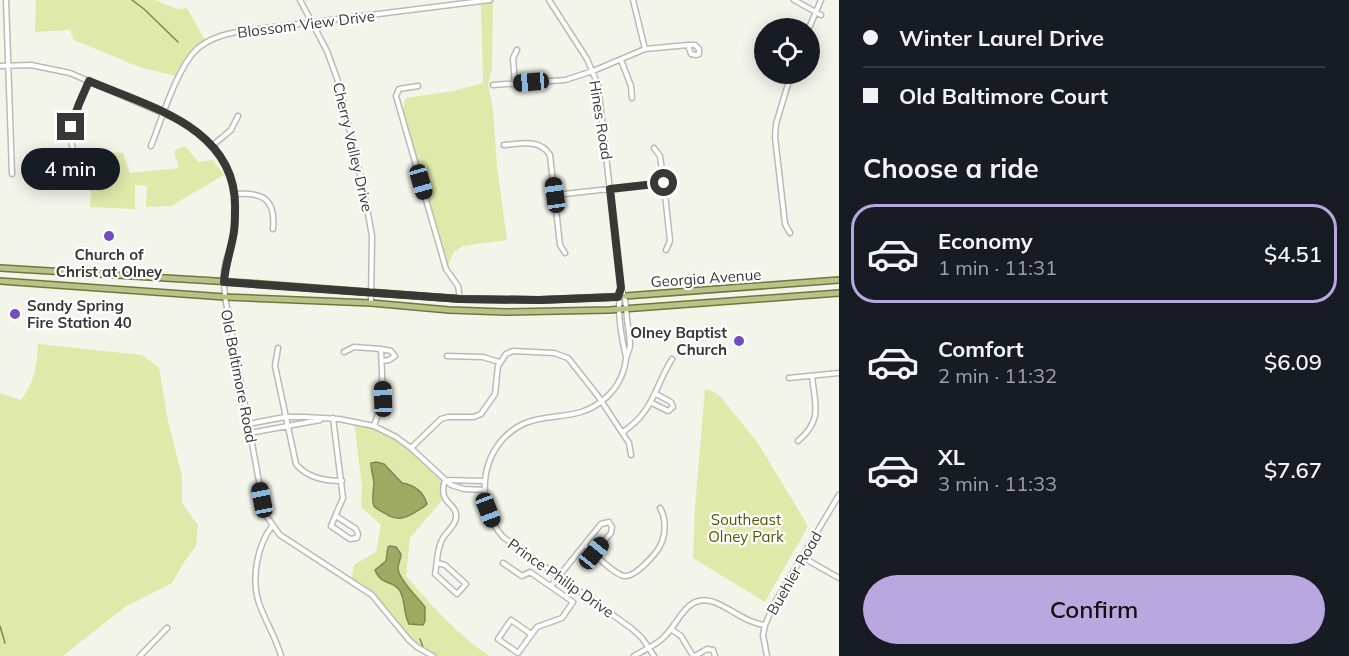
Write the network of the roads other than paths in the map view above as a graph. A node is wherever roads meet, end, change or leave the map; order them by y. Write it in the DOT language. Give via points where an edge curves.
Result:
graph roads {
  1 [pos="6,0"];
  2 [pos="300,0"];
  3 [pos="490,0"];
  4 [pos="549,0"];
  5 [pos="633,0"];
  6 [pos="794,0"];
  7 [pos="821,0"];
  8 [pos="816,13"];
  9 [pos="821,15"];
  10 [pos="814,18"];
  11 [pos="312,23"];
  12 [pos="688,45"];
  13 [pos="645,49"];
  14 [pos="517,50"];
  15 [pos="621,60"];
  16 [pos="0,66"];
  17 [pos="8,66"];
  18 [pos="593,71"];
  19 [pos="89,81"];
  20 [pos="515,84"];
  21 [pos="788,84"];
  22 [pos="418,86"];
  23 [pos="493,86"];
  24 [pos="632,98"];
  25 [pos="164,113"];
  26 [pos="238,116"];
  27 [pos="213,145"];
  28 [pos="504,145"];
  29 [pos="151,146"];
  30 [pos="654,148"];
  31 [pos="75,154"];
  32 [pos="12,174"];
  33 [pos="664,183"];
  34 [pos="610,189"];
  35 [pos="235,194"];
  36 [pos="555,195"];
  37 [pos="273,229"];
  38 [pos="790,233"];
  39 [pos="666,250"];
  40 [pos="565,253"];
  41 [pos="0,268"];
  42 [pos="839,280"];
  43 [pos="0,281"];
  44 [pos="224,282"];
  45 [pos="371,293"];
  46 [pos="839,293"];
  47 [pos="622,296"];
  48 [pos="225,297"];
  49 [pos="461,299"];
  50 [pos="371,303"];
  51 [pos="619,309"];
  52 [pos="627,309"];
  53 [pos="278,348"];
  54 [pos="381,349"];
  55 [pos="344,352"];
  56 [pos="447,356"];
  57 [pos="626,357"];
  58 [pos="672,359"];
  59 [pos="382,361"];
  60 [pos="499,362"];
  61 [pos="839,373"];
  62 [pos="812,375"];
  63 [pos="789,378"];
  64 [pos="656,394"];
  65 [pos="601,402"];
  66 [pos="652,403"];
  67 [pos="285,417"];
  68 [pos="325,418"];
  69 [pos="333,418"];
  70 [pos="248,424"];
  71 [pos="287,426"];
  72 [pos="374,426"];
  73 [pos="623,432"];
  74 [pos="250,433"];
  75 [pos="798,441"];
  76 [pos="411,448"];
  77 [pos="631,455"];
  78 [pos="445,480"];
  79 [pos="342,481"];
  80 [pos="484,481"];
  81 [pos="484,490"];
  82 [pos="839,495"];
  83 [pos="660,508"];
  84 [pos="336,516"];
  85 [pos="272,526"];
  86 [pos="584,545"];
  87 [pos="594,553"];
  88 [pos="802,557"];
  89 [pos="437,563"];
  90 [pos="503,563"];
  91 [pos="557,577"];
  92 [pos="839,578"];
  93 [pos="551,586"];
  94 [pos="765,625"];
  95 [pos="167,628"];
  96 [pos="671,629"];
  97 [pos="531,634"];
  98 [pos="649,647"];
  99 [pos="140,656"];
  100 [pos="281,656"];
  101 [pos="433,656"];
  102 [pos="634,656"];
  103 [pos="654,656"];
  104 [pos="694,656"];
  105 [pos="715,656"];
  106 [pos="767,656"];
  1 -- 17 [label="street"];
  2 -- 11 [label="street, Cherry Valley Drive"];
  3 -- 11 [label="street, Blossom View Drive"];
  4 -- 18 [label="street, Hines Road"];
  5 -- 13 [label="street"];
  6 -- 8 [label="street"];
  7 -- 8 [label="street"];
  8 -- 9 [label="street"];
  8 -- 10 [label="street"];
  11 -- 25 [label="street, Blossom View Drive" via="242,31 209,40 187,62"];
  11 -- 45 [label="street, Cherry Valley Drive" via="339,84 364,192 372,236"];
  12 -- 13 [label="street"];
  13 -- 15 [label="street"];
  14 -- 20 [label="street" via="513,58"];
  15 -- 18 [label="street"];
  15 -- 24 [label="street"];
  16 -- 17 [label="street, Old Baltimore Road"];
  17 -- 19 [label="street, Old Baltimore Road" via="48,67"];
  17 -- 32 [label="street"];
  18 -- 20 [label="street" via="565,80"];
  18 -- 34 [label="street, Hines Road" via="601,102"];
  19 -- 25 [label="street, Old Baltimore Road"];
  19 -- 31 [label="street" via="71,127"];
  20 -- 23 [label="street"];
  21 -- 38 [label="street" via="775,137 785,224"];
  22 -- 49 [label="street" via="399,89 396,96 446,269 458,286"];
  25 -- 27 [label="street, Old Baltimore Road"];
  25 -- 29 [label="street, Blossom View Drive"];
  26 -- 27 [label="street" via="231,130"];
  27 -- 35 [label="street, Old Baltimore Road" via="229,172"];
  28 -- 36 [label="street" via="534,142 546,149"];
  30 -- 33 [label="street" via="660,156"];
  33 -- 34 [label="street"];
  33 -- 39 [label="street" via="670,241"];
  34 -- 36 [label="street"];
  34 -- 47 [label="street, Hines Road"];
  35 -- 37 [label="street" via="252,193 264,198 273,210"];
  35 -- 44 [label="street, Old Baltimore Road" via="233,238"];
  36 -- 40 [label="street" via="560,245"];
  41 -- 44 [label="main road, Georgia Avenue"];
  42 -- 47 [label="main road, Georgia Avenue"];
  43 -- 48 [label="main road, Georgia Avenue"];
  44 -- 45 [label="main road, Georgia Avenue"];
  44 -- 48 [label="street, Old Baltimore Road"];
  45 -- 49 [label="main road, Georgia Avenue"];
  45 -- 50 [label="street, Cherry Valley Drive"];
  46 -- 52 [label="main road, Georgia Avenue"];
  47 -- 49 [label="main road, Georgia Avenue"];
  47 -- 51 [label="street, Prince Philip Drive"];
  47 -- 52 [label="street, Prince Philip Drive"];
  48 -- 50 [label="main road, Georgia Avenue"];
  48 -- 70 [label="street, Old Baltimore Road"];
  50 -- 51 [label="main road, Georgia Avenue" via="506,312"];
  51 -- 52 [label="main road, Georgia Avenue"];
  51 -- 57 [label="street, Prince Philip Drive"];
  52 -- 57 [label="street, Prince Philip Drive" via="630,350"];
  53 -- 67 [label="street" via="275,366"];
  54 -- 55 [label="street" via="354,347"];
  54 -- 59 [label="street"];
  54 -- 59 [label="street" via="395,356"];
  56 -- 60 [label="street" via="483,357"];
  57 -- 65 [label="street, Prince Philip Drive" via="618,384"];
  58 -- 64 [label="street"];
  59 -- 72 [label="street" via="383,399"];
  60 -- 65 [label="street" via="513,351 562,354"];
  60 -- 76 [label="street" via="495,394 481,414 441,419"];
  61 -- 62 [label="street"];
  62 -- 63 [label="street"];
  62 -- 75 [label="street" via="815,421"];
  64 -- 66 [label="street"];
  64 -- 66 [label="street" via="673,407 668,411"];
  65 -- 73 [label="street"];
  65 -- 80 [label="street, Prince Philip Drive" via="581,412 532,420 512,430 494,451"];
  66 -- 73 [label="street"];
  67 -- 68 [label="street"];
  67 -- 70 [label="street"];
  67 -- 71 [label="street"];
  68 -- 69 [label="street"];
  68 -- 71 [label="street"];
  69 -- 72 [label="street"];
  69 -- 79 [label="street"];
  70 -- 74 [label="street, Old Baltimore Road"];
  71 -- 74 [label="street"];
  71 -- 79 [label="street" via="298,468 322,480"];
  72 -- 76 [label="street"];
  73 -- 77 [label="street"];
  74 -- 85 [label="street, Old Baltimore Road" via="263,503"];
  76 -- 78 [label="street"];
  78 -- 80 [label="street"];
  78 -- 81 [label="street" via="457,488"];
  78 -- 89 [label="street" via="444,498 453,508 456,520 441,541"];
  79 -- 84 [label="street" via="344,498"];
  80 -- 81 [label="street, Prince Philip Drive"];
  81 -- 91 [label="street, Prince Philip Drive" via="498,531"];
  82 -- 88 [label="street, Buehler Road"];
  83 -- 87 [label="street" via="664,515 661,545 636,573 618,573"];
  84 -- 84 [label="street" via="333,528 350,539 357,538 356,529"];
  85 -- 100 [label="street" via="262,544 256,587"];
  85 -- 101 [label="street" via="372,595 410,640"];
  86 -- 87 [label="street"];
  86 -- 87 [label="street" via="601,524 610,523 611,533"];
  86 -- 91 [label="street"];
  88 -- 92 [label="street"];
  88 -- 94 [label="street, Buehler Road"];
  89 -- 89 [label="street" via="435,574 457,594 466,584 445,565"];
  90 -- 93 [label="street" via="522,576 530,572"];
  91 -- 93 [label="street"];
  91 -- 98 [label="street, Prince Philip Drive" via="631,628"];
  93 -- 97 [label="street" via="573,602 562,618 537,627"];
  94 -- 96 [label="street" via="704,601 688,606"];
  94 -- 106 [label="street, Buehler Road"];
  95 -- 99 [label="street"];
  96 -- 98 [label="street"];
  96 -- 104 [label="street" via="681,636"];
  97 -- 97 [label="street" via="511,620 498,639 518,653"];
  98 -- 102 [label="street"];
  98 -- 103 [label="street, Prince Philip Drive"];
  104 -- 105 [label="street" via="707,649 713,650"];
}
